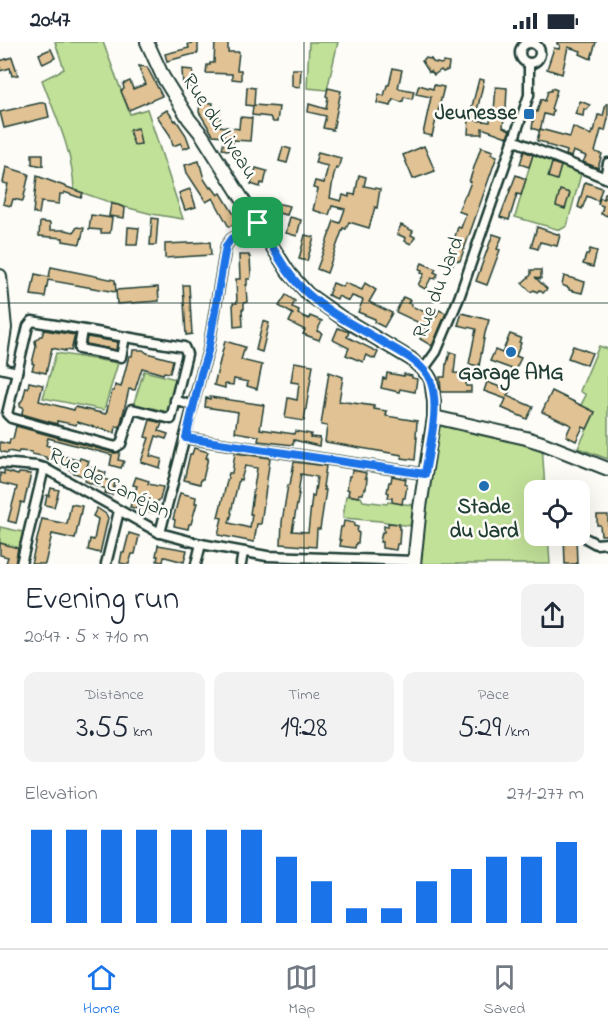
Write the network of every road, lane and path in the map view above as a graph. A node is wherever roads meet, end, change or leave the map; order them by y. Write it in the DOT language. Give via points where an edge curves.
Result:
graph roads {
  1 [pos="147,42"];
  2 [pos="536,43"];
  3 [pos="519,45"];
  4 [pos="529,63"];
  5 [pos="513,140"];
  6 [pos="608,163"];
  7 [pos="606,178"];
  8 [pos="258,223"];
  9 [pos="0,276"];
  10 [pos="82,330"];
  11 [pos="126,337"];
  12 [pos="0,362"];
  13 [pos="0,368"];
  14 [pos="423,370"];
  15 [pos="17,372"];
  16 [pos="175,400"];
  17 [pos="193,406"];
  18 [pos="434,417"];
  19 [pos="186,438"];
  20 [pos="0,463"];
  21 [pos="44,468"];
  22 [pos="608,469"];
  23 [pos="425,474"];
  24 [pos="119,511"];
  25 [pos="160,533"];
  26 [pos="590,541"];
  27 [pos="608,543"];
  28 [pos="201,544"];
  29 [pos="243,552"];
  30 [pos="326,561"];
  31 [pos="414,563"];
  32 [pos="21,564"];
  33 [pos="106,564"];
  34 [pos="196,564"];
  35 [pos="241,564"];
  1 -- 8 [label="street, Rue du Liveau" via="163,77"];
  2 -- 3 [label="street, Rue du Jard"];
  2 -- 4 [label="street, Rue du Jard" via="540,56"];
  3 -- 4 [label="street, Rue du Jard" via="520,56"];
  4 -- 5 [label="street, Rue du Jard" via="529,95"];
  5 -- 7 [label="street"];
  5 -- 14 [label="street, Rue du Jard" via="459,298 436,352"];
  6 -- 7 [label="street"];
  8 -- 14 [label="street, Rue du Liveau" via="289,273 308,294"];
  8 -- 17 [label="street" via="226,246 208,351"];
  9 -- 12 [label="street" via="4,328"];
  10 -- 11 [label="street"];
  10 -- 11 [label="street" via="79,349 121,357"];
  10 -- 15 [label="street" via="32,321"];
  11 -- 16 [label="street" via="184,347 187,354"];
  13 -- 15 [label="street"];
  14 -- 18 [label="street, Rue du Jard" via="432,386"];
  15 -- 16 [label="street" via="7,414 11,418 116,447 121,444 132,409 171,419"];
  16 -- 17 [label="street"];
  17 -- 19 [label="street"];
  18 -- 22 [label="street" via="526,438"];
  18 -- 23 [label="street, Rue du Jard"];
  19 -- 23 [label="street"];
  19 -- 25 [label="street"];
  20 -- 21 [label="street, Rue de Canéjan"];
  21 -- 24 [label="street, Rue de Canéjan"];
  21 -- 32 [label="street"];
  23 -- 31 [label="street, Rue du Jard"];
  24 -- 25 [label="street, Rue de Canéjan"];
  24 -- 33 [label="street"];
  25 -- 28 [label="street, Rue de Canéjan"];
  26 -- 27 [label="street"];
  28 -- 29 [label="street, Rue de Canéjan"];
  28 -- 34 [label="street"];
  29 -- 30 [label="street, Rue de Canéjan"];
  29 -- 35 [label="street"];
  30 -- 31 [label="street, Rue de Canéjan"];
}
